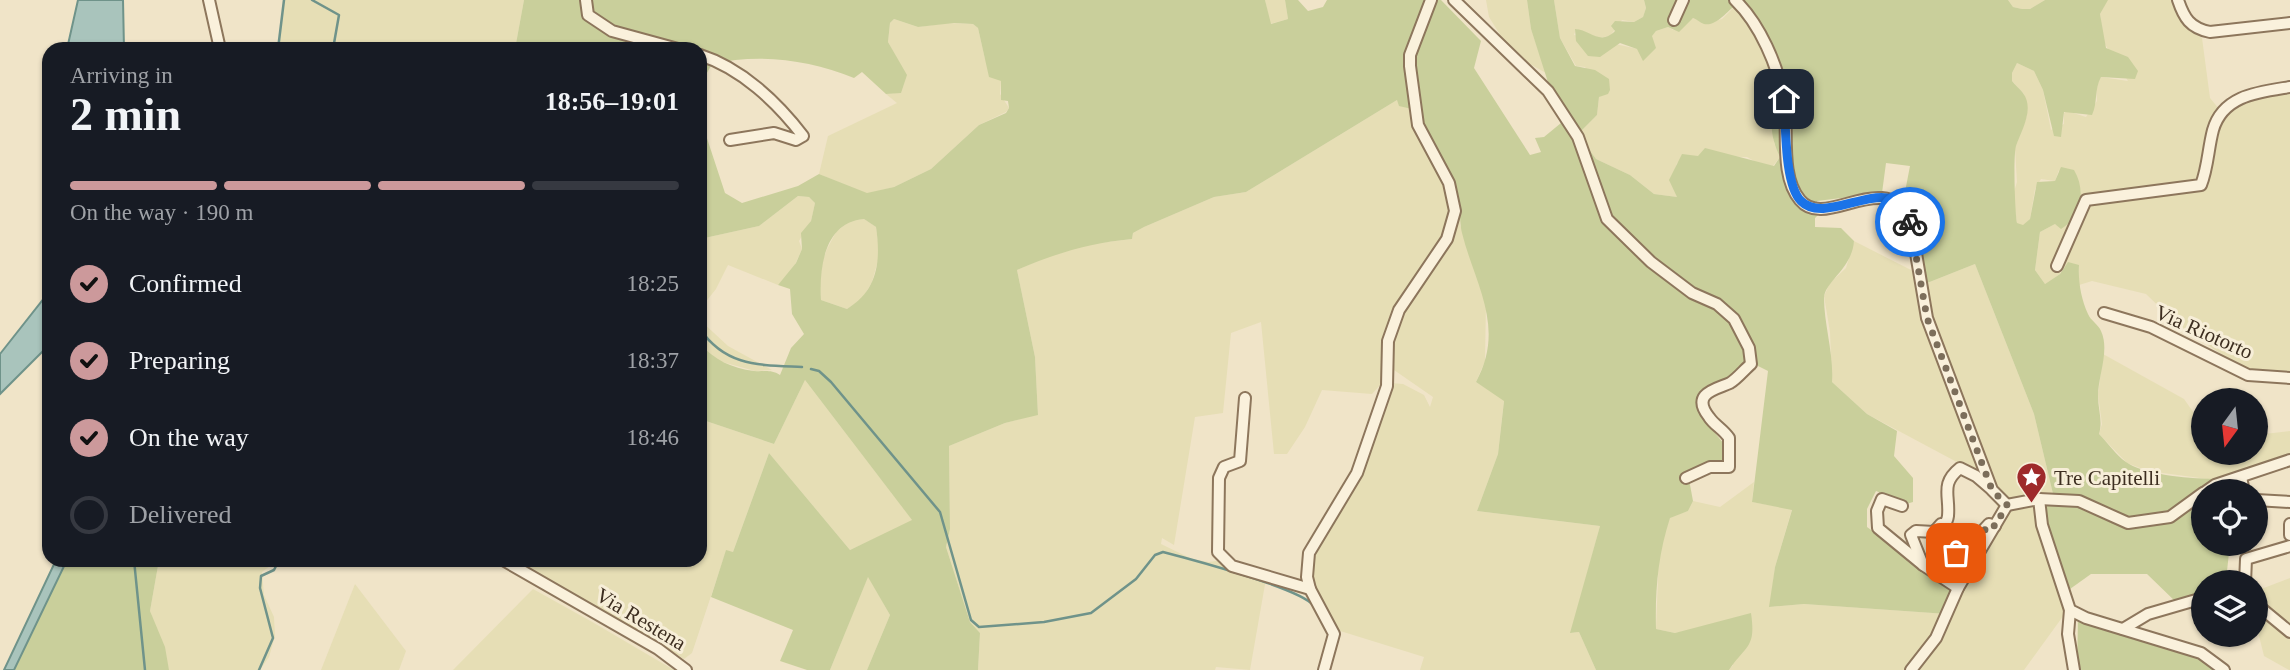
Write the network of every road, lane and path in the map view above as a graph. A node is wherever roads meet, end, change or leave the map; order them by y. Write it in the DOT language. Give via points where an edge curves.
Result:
graph roads {
  1 [pos="209,0"];
  2 [pos="586,0"];
  3 [pos="1431,0"];
  4 [pos="1454,0"];
  5 [pos="1683,0"];
  6 [pos="1735,0"];
  7 [pos="2178,0"];
  8 [pos="1674,20"];
  9 [pos="2290,23"];
  10 [pos="218,42"];
  11 [pos="652,42"];
  12 [pos="707,58"];
  13 [pos="2290,87"];
  14 [pos="730,140"];
  15 [pos="2057,266"];
  16 [pos="2104,313"];
  17 [pos="2290,378"];
  18 [pos="1245,398"];
  19 [pos="2290,460"];
  20 [pos="2241,477"];
  21 [pos="1685,478"];
  22 [pos="2234,479"];
  23 [pos="1992,490"];
  24 [pos="2039,499"];
  25 [pos="2268,501"];
  26 [pos="2191,502"];
  27 [pos="2290,502"];
  28 [pos="2007,505"];
  29 [pos="1902,506"];
  30 [pos="1948,517"];
  31 [pos="2290,524"];
  32 [pos="1995,526"];
  33 [pos="2290,535"];
  34 [pos="2290,546"];
  35 [pos="1923,565"];
  36 [pos="515,567"];
  37 [pos="2246,570"];
  38 [pos="1958,588"];
  39 [pos="1310,589"];
  40 [pos="2191,601"];
  41 [pos="2070,610"];
  42 [pos="2268,614"];
  43 [pos="2123,629"];
  44 [pos="2290,632"];
  45 [pos="686,670"];
  46 [pos="1324,670"];
  47 [pos="1911,670"];
  48 [pos="2074,670"];
  49 [pos="2224,670"];
  1 -- 10 [label="street"];
  2 -- 11 [label="street" via="588,15 612,31"];
  3 -- 39 [label="street" via="1410,66 1418,125 1449,183 1454,197 1453,222 1447,239 1394,321 1388,341 1387,386 1357,472 1309,553"];
  4 -- 21 [label="street" via="1548,91 1578,137 1607,219 1651,262 1734,319 1749,348 1751,364 1729,383 1707,392 1704,403 1709,417 1729,438 1729,467 1710,467"];
  5 -- 8 [label="street"];
  6 -- 23 [label="street" via="1768,50 1784,99 1792,182 1800,201 1816,209 1889,197 1903,204 1910,218 1927,318"];
  7 -- 9 [label="street" via="2184,18 2197,29 2210,32"];
  12 -- 14 [label="street" via="747,80 803,136 796,140 774,133"];
  13 -- 15 [label="street" via="2249,94 2226,106 2213,128 2201,185 2085,200"];
  16 -- 17 [label="street, Via Riotorto" via="2151,327 2248,375"];
  18 -- 39 [label="street" via="1240,461 1224,467 1219,478 1218,552 1232,565"];
  19 -- 20 [label="street"];
  20 -- 22 [label="street"];
  23 -- 28 [label="street"];
  23 -- 30 [label="street" via="1960,468 1945,488"];
  24 -- 26 [label="street" via="2079,501 2128,523 2170,517"];
  24 -- 28 [label="street"];
  24 -- 41 [label="street" via="2042,525"];
  25 -- 27 [label="street"];
  28 -- 32 [label="street"];
  29 -- 35 [label="street" via="1882,499 1878,528"];
  30 -- 32 [label="street" via="1937,542 1956,553 1976,541 1989,524"];
  30 -- 35 [label="street" via="1934,532 1912,533"];
  31 -- 33 [label="street"];
  32 -- 38 [label="street"];
  34 -- 37 [label="street" via="2246,558"];
  35 -- 38 [label="street"];
  36 -- 45 [label="street, Via Restena" via="658,649"];
  38 -- 47 [label="street" via="1936,638"];
  39 -- 46 [label="street" via="1334,634"];
  40 -- 43 [label="street" via="2148,614"];
  41 -- 43 [label="street"];
  41 -- 48 [label="street" via="2068,634"];
  42 -- 44 [label="street"];
  43 -- 49 [label="street" via="2201,653"];
}
